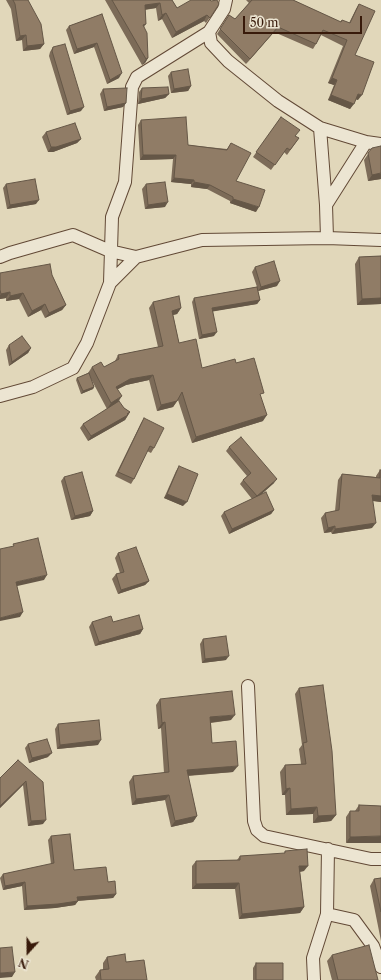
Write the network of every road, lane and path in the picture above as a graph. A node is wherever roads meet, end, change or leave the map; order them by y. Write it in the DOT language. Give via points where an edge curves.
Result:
graph roads {
  1 [pos="226,0"];
  2 [pos="209,32"];
  3 [pos="320,128"];
  4 [pos="366,142"];
  5 [pos="381,144"];
  6 [pos="326,205"];
  7 [pos="327,238"];
  8 [pos="381,240"];
  9 [pos="110,251"];
  10 [pos="0,257"];
  11 [pos="136,257"];
  12 [pos="110,283"];
  13 [pos="0,396"];
  14 [pos="248,686"];
  15 [pos="328,849"];
  16 [pos="381,859"];
  17 [pos="327,914"];
  18 [pos="381,967"];
  19 [pos="314,980"];
  1 -- 2 [label="street" via="224,9"];
  2 -- 3 [label="street" via="211,43 228,61 278,101"];
  2 -- 9 [label="street" via="137,76 132,87 125,182 112,217"];
  3 -- 4 [label="street"];
  3 -- 6 [label="street"];
  4 -- 5 [label="street"];
  4 -- 6 [label="street"];
  6 -- 7 [label="street"];
  7 -- 8 [label="street"];
  7 -- 11 [label="street" via="202,240"];
  9 -- 10 [label="street" via="73,234"];
  9 -- 11 [label="street"];
  9 -- 12 [label="street"];
  11 -- 12 [label="street"];
  12 -- 13 [label="street" via="73,368 33,387"];
  14 -- 15 [label="street" via="254,821 257,830 264,836"];
  15 -- 16 [label="street"];
  15 -- 17 [label="street"];
  17 -- 18 [label="street" via="354,920 373,946"];
  17 -- 19 [label="street" via="313,958"];
}
